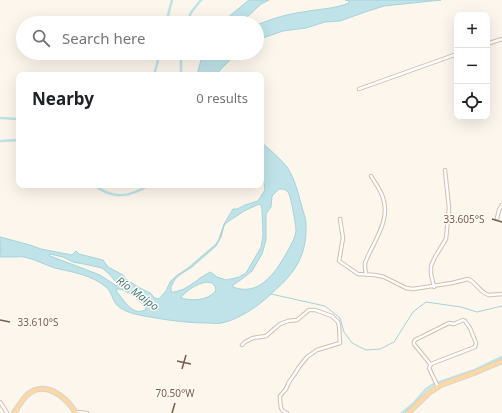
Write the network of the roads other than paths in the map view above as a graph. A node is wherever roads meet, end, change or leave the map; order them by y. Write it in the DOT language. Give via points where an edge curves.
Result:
graph roads {
  1 [pos="502,39"];
  2 [pos="490,43"];
  3 [pos="454,55"];
  4 [pos="359,89"];
  5 [pos="445,170"];
  6 [pos="371,176"];
  7 [pos="502,205"];
  8 [pos="497,218"];
  9 [pos="340,219"];
  10 [pos="366,274"];
  11 [pos="434,287"];
  12 [pos="502,294"];
  13 [pos="242,345"];
  14 [pos="502,361"];
  15 [pos="431,365"];
  16 [pos="437,385"];
  17 [pos="0,402"];
  18 [pos="76,412"];
  19 [pos="7,413"];
  20 [pos="14,413"];
  21 [pos="87,413"];
  22 [pos="287,413"];
  23 [pos="408,413"];
  1 -- 2 [label="street"];
  3 -- 4 [label="street"];
  5 -- 11 [label="street" via="449,208 446,239 432,266"];
  6 -- 10 [label="street" via="383,196 385,211 380,234 365,263"];
  7 -- 8 [label="street"];
  9 -- 10 [label="street" via="343,238 339,261 358,274"];
  10 -- 11 [label="street" via="384,277 411,289"];
  11 -- 12 [label="street" via="468,279 485,294"];
  13 -- 22 [label="street" via="252,338 266,336 277,326 297,320 309,310 332,316 338,322 340,343 320,349 306,357 280,396 281,408"];
  14 -- 16 [label="main road"];
  15 -- 15 [label="street" via="475,347 476,343 465,320 449,323 414,342"];
  15 -- 16 [label="street" via="429,368"];
  16 -- 23 [label="main road"];
  17 -- 19 [label="street"];
  18 -- 20 [label="main road" via="56,392 44,389 28,394"];
  18 -- 21 [label="street"];
}
